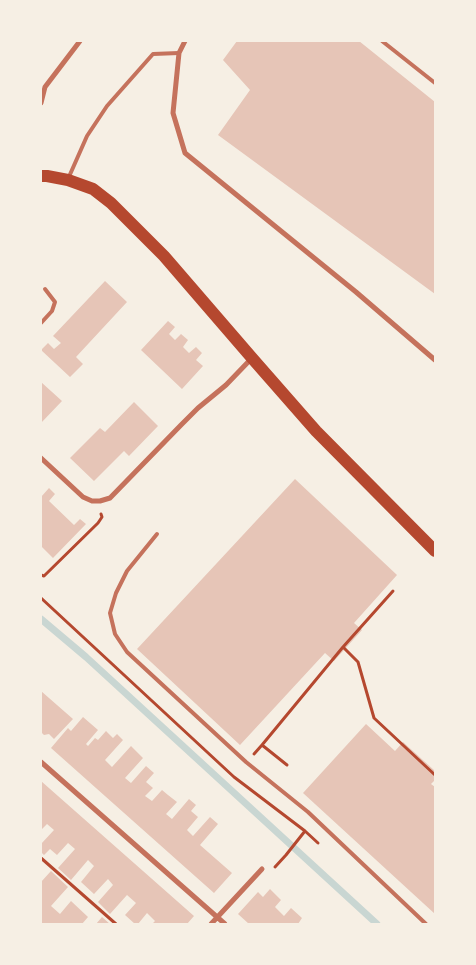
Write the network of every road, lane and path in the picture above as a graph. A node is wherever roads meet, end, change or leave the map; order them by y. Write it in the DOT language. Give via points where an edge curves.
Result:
graph roads {
  1 [pos="80,41"];
  2 [pos="185,41"];
  3 [pos="382,41"];
  4 [pos="179,53"];
  5 [pos="435,83"];
  6 [pos="41,103"];
  7 [pos="41,176"];
  8 [pos="68,180"];
  9 [pos="45,290"];
  10 [pos="41,322"];
  11 [pos="252,358"];
  12 [pos="435,360"];
  13 [pos="41,458"];
  14 [pos="100,501"];
  15 [pos="157,534"];
  16 [pos="435,551"];
  17 [pos="41,575"];
  18 [pos="393,591"];
  19 [pos="41,598"];
  20 [pos="343,647"];
  21 [pos="262,745"];
  22 [pos="41,762"];
  23 [pos="435,775"];
  24 [pos="305,831"];
  25 [pos="319,844"];
  26 [pos="286,855"];
  27 [pos="41,858"];
  28 [pos="262,868"];
  29 [pos="218,918"];
  30 [pos="116,924"];
  31 [pos="211,924"];
  32 [pos="225,924"];
  33 [pos="426,924"];
  1 -- 6 [label="street" via="45,87"];
  2 -- 4 [label="street"];
  3 -- 5 [label="lane"];
  4 -- 8 [label="lane" via="153,54 107,106 87,136"];
  4 -- 12 [label="street" via="174,113 185,153"];
  7 -- 8 [label="main road"];
  8 -- 11 [label="main road" via="93,189 111,203 164,256"];
  9 -- 10 [label="lane" via="55,302 52,311"];
  11 -- 14 [label="street" via="110,498"];
  11 -- 16 [label="main road" via="316,431"];
  13 -- 14 [label="street" via="83,496"];
  14 -- 17 [label="path" via="102,517 98,523 44,576"];
  15 -- 33 [label="lane" via="127,571 110,613 115,634 127,652 246,762 308,812"];
  18 -- 20 [label="path"];
  19 -- 24 [label="path" via="234,777"];
  20 -- 21 [label="path"];
  20 -- 23 [label="path" via="358,662 374,718"];
  22 -- 29 [label="street"];
  24 -- 25 [label="path"];
  24 -- 26 [label="path"];
  27 -- 30 [label="path"];
  28 -- 29 [label="street"];
  29 -- 31 [label="street"];
  29 -- 32 [label="street"];
}
